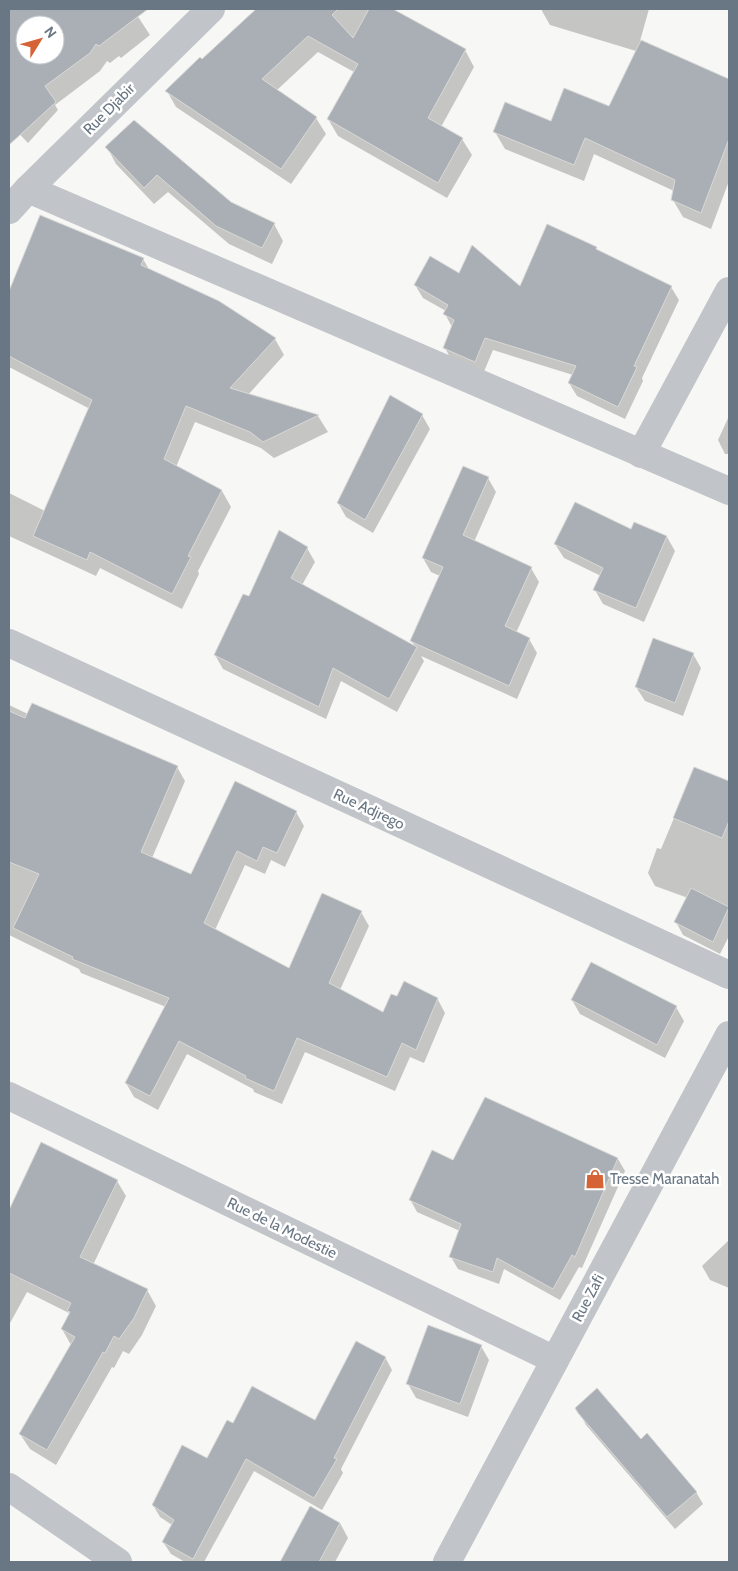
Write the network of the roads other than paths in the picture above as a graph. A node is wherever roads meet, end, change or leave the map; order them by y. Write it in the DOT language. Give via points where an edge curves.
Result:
graph roads {
  1 [pos="211,9"];
  2 [pos="28,189"];
  3 [pos="9,210"];
  4 [pos="729,291"];
  5 [pos="641,454"];
  6 [pos="729,491"];
  7 [pos="9,644"];
  8 [pos="729,974"];
  9 [pos="729,1035"];
  10 [pos="9,1096"];
  11 [pos="555,1360"];
  12 [pos="9,1487"];
  13 [pos="118,1562"];
  14 [pos="447,1562"];
  1 -- 2 [label="street, Rue Djabir"];
  2 -- 3 [label="street, Rue Djabir"];
  2 -- 5 [label="street"];
  4 -- 5 [label="street"];
  5 -- 6 [label="street"];
  7 -- 8 [label="street, Rue Adjrego"];
  9 -- 11 [label="street, Rue Zafi"];
  10 -- 11 [label="street, Rue de la Modestie"];
  11 -- 14 [label="street, Rue Zafi"];
  12 -- 13 [label="street"];
}
